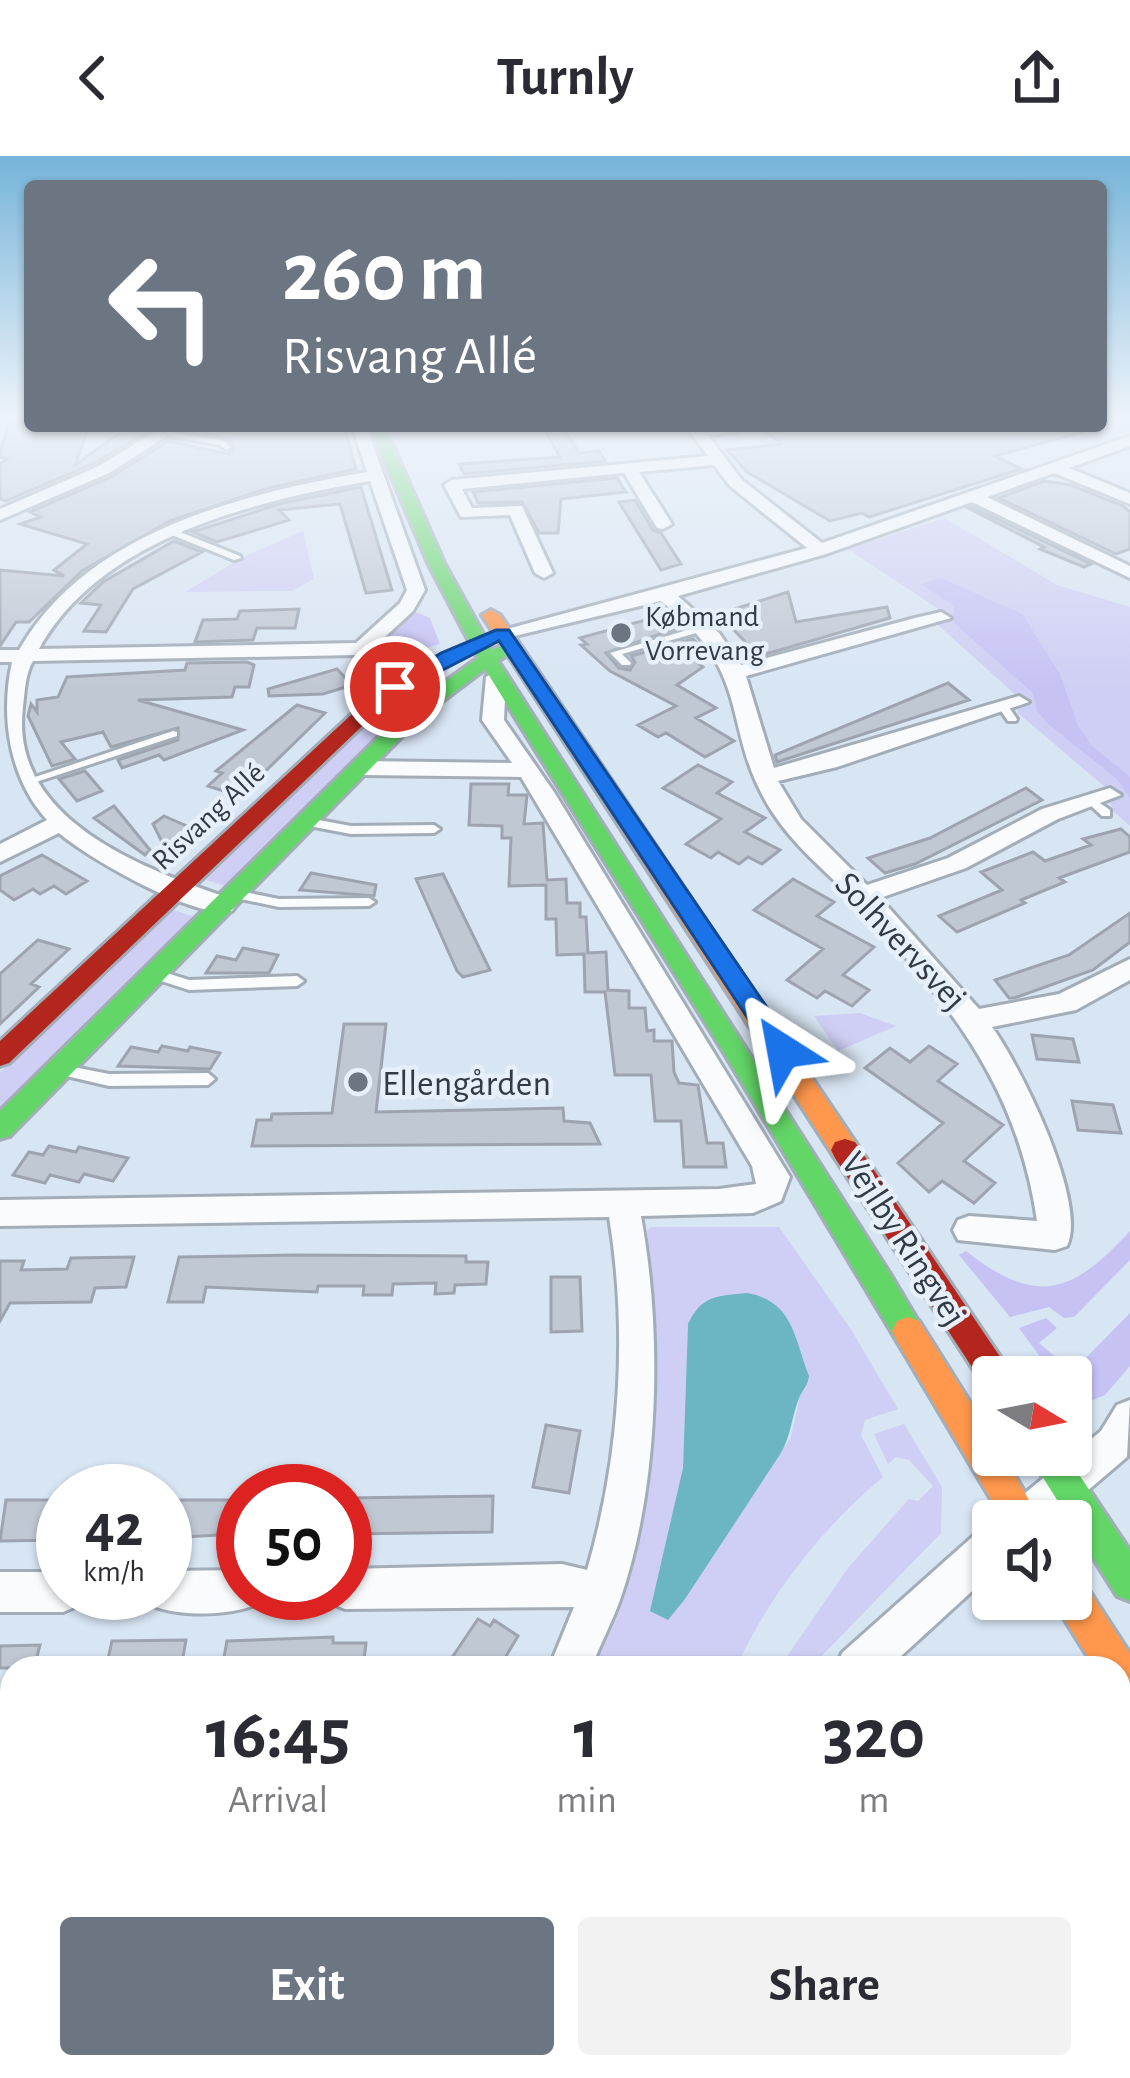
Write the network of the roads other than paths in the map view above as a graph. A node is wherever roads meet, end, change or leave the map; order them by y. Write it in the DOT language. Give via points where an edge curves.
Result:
graph roads {
  1 [pos="226,509"];
  2 [pos="387,509"];
  3 [pos="409,509"];
  4 [pos="432,509"];
  5 [pos="464,509"];
  6 [pos="653,509"];
  7 [pos="764,509"];
  8 [pos="945,509"];
  9 [pos="999,509"];
  10 [pos="663,524"];
  11 [pos="170,531"];
  12 [pos="820,550"];
  13 [pos="237,558"];
  14 [pos="544,573"];
  15 [pos="1130,573"];
  16 [pos="665,595"];
  17 [pos="941,618"];
  18 [pos="704,628"];
  19 [pos="507,640"];
  20 [pos="362,649"];
  21 [pos="0,656"];
  22 [pos="24,656"];
  23 [pos="485,660"];
  24 [pos="626,663"];
  25 [pos="735,672"];
  26 [pos="395,687"];
  27 [pos="1011,709"];
  28 [pos="173,734"];
  29 [pos="6,744"];
  30 [pos="362,768"];
  31 [pos="525,770"];
  32 [pos="764,777"];
  33 [pos="29,781"];
  34 [pos="1102,803"];
  35 [pos="308,822"];
  36 [pos="60,823"];
  37 [pos="434,829"];
  38 [pos="0,854"];
  39 [pos="178,889"];
  40 [pos="862,895"];
  41 [pos="229,900"];
  42 [pos="369,902"];
  43 [pos="1130,968"];
  44 [pos="154,974"];
  45 [pos="297,981"];
  46 [pos="976,1020"];
  47 [pos="0,1056"];
  48 [pos="60,1069"];
  49 [pos="208,1078"];
  50 [pos="0,1128"];
  51 [pos="622,1202"];
  52 [pos="0,1213"];
  53 [pos="969,1230"];
  54 [pos="981,1356"];
  55 [pos="1130,1417"];
  56 [pos="1092,1454"];
  57 [pos="1060,1476"];
  58 [pos="1010,1500"];
  59 [pos="972,1564"];
  60 [pos="1130,1583"];
  61 [pos="372,1588"];
  62 [pos="0,1592"];
  63 [pos="36,1592"];
  64 [pos="602,1594"];
  65 [pos="1086,1620"];
  66 [pos="575,1656"];
  67 [pos="870,1656"];
  68 [pos="1109,1656"];
  1 -- 11 [label="street"];
  2 -- 20 [label="street" via="416,590"];
  3 -- 23 [label="main road, Vejlby Ringvej"];
  4 -- 19 [label="main road, Vejlby Ringvej"];
  5 -- 14 [label="street" via="516,510"];
  6 -- 10 [label="street"];
  7 -- 12 [label="street"];
  8 -- 12 [label="street"];
  9 -- 15 [label="street"];
  11 -- 13 [label="lane"];
  11 -- 22 [label="street" via="92,577"];
  12 -- 16 [label="street"];
  16 -- 18 [label="street, Solhvervsvej"];
  16 -- 19 [label="street"];
  17 -- 25 [label="street"];
  18 -- 24 [label="lane" via="615,653"];
  18 -- 25 [label="street, Solhvervsvej"];
  19 -- 23 [label="main road"];
  19 -- 54 [label="main road, Vejlby Ringvej"];
  20 -- 22 [label="street"];
  20 -- 26 [label="street" via="367,666"];
  21 -- 22 [label="street"];
  22 -- 29 [label="street"];
  23 -- 26 [label="main road, Risvang Allé"];
  23 -- 30 [label="main road, Risvang Allé" via="423,700"];
  23 -- 31 [label="street, Vejlby Ringvej" via="493,720"];
  23 -- 58 [label="main road, Vejlby Ringvej"];
  25 -- 32 [label="street, Solhvervsvej"];
  26 -- 39 [label="main road, Risvang Allé"];
  27 -- 32 [label="street" via="966,712 815,769"];
  28 -- 33 [label="lane"];
  29 -- 33 [label="street"];
  30 -- 31 [label="street"];
  30 -- 35 [label="main road, Risvang Allé"];
  31 -- 51 [label="street, Vejlby Ringvej" via="774,1177 770,1192 754,1201"];
  32 -- 40 [label="street, Solhvervsvej" via="785,814"];
  33 -- 36 [label="street"];
  34 -- 40 [label="street" via="1050,814 957,863"];
  35 -- 37 [label="lane"];
  35 -- 41 [label="main road, Risvang Allé"];
  36 -- 38 [label="street"];
  36 -- 39 [label="street" via="104,855"];
  39 -- 41 [label="street"];
  39 -- 47 [label="main road, Risvang Allé"];
  40 -- 46 [label="street, Solhvervsvej"];
  41 -- 42 [label="lane"];
  41 -- 44 [label="main road, Risvang Allé"];
  43 -- 46 [label="street" via="1066,1003"];
  44 -- 45 [label="lane" via="189,985"];
  44 -- 48 [label="main road, Risvang Allé"];
  46 -- 53 [label="street, Solhvervsvej" via="1022,1102 1055,1236"];
  48 -- 49 [label="lane" via="109,1080"];
  48 -- 50 [label="main road, Risvang Allé"];
  51 -- 52 [label="street"];
  51 -- 64 [label="street" via="635,1442"];
  55 -- 56 [label="street" via="1114,1444"];
  57 -- 60 [label="main road"];
  59 -- 67 [label="street"];
  61 -- 64 [label="street" via="562,1584"];
  62 -- 63 [label="street"];
  64 -- 66 [label="street"];
  65 -- 68 [label="main road"];
}
